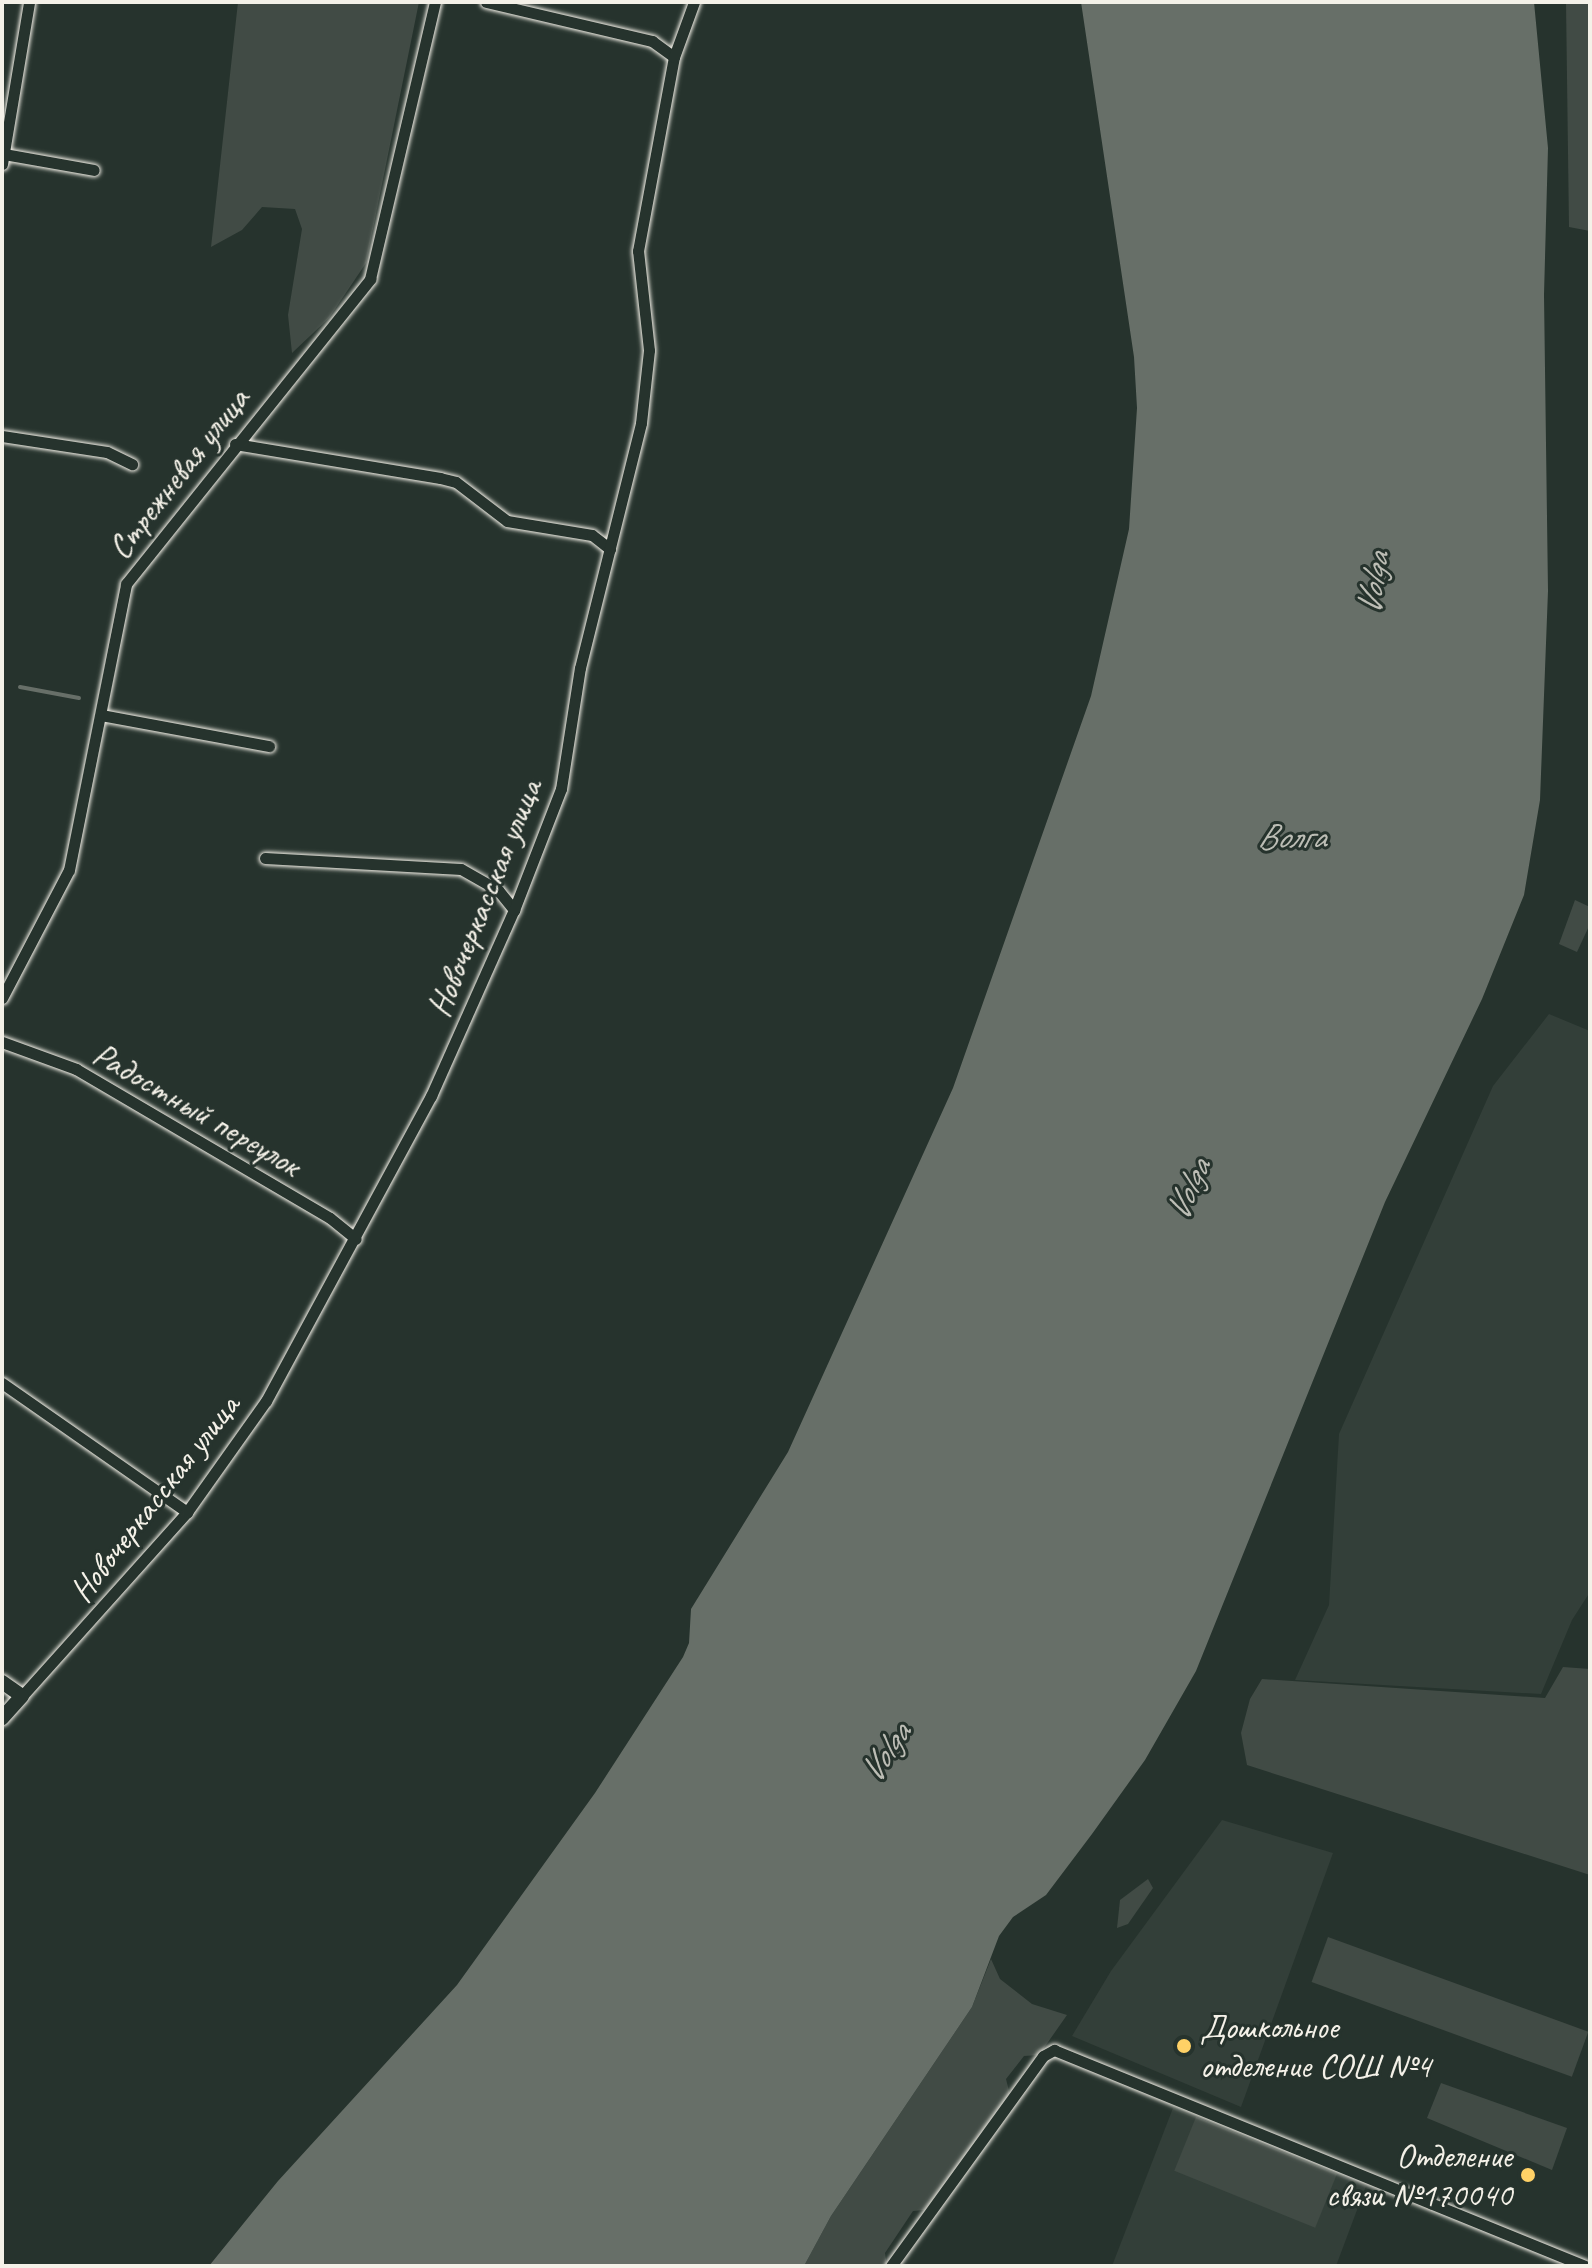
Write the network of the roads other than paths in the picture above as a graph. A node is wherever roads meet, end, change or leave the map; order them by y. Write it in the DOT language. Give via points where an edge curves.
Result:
graph roads {
  1 [pos="29,2"];
  2 [pos="435,2"];
  3 [pos="486,2"];
  4 [pos="694,2"];
  5 [pos="674,57"];
  6 [pos="3,159"];
  7 [pos="94,170"];
  8 [pos="2,436"];
  9 [pos="235,444"];
  10 [pos="132,464"];
  11 [pos="610,549"];
  12 [pos="101,715"];
  13 [pos="269,746"];
  14 [pos="265,858"];
  15 [pos="514,910"];
  16 [pos="2,998"];
  17 [pos="2,1042"];
  18 [pos="356,1239"];
  19 [pos="2,1383"];
  20 [pos="187,1512"];
  21 [pos="2,1682"];
  22 [pos="22,1696"];
  23 [pos="2,1718"];
  24 [pos="891,2266"];
  25 [pos="1585,2266"];
  1 -- 6 [label="street"];
  2 -- 9 [label="street, Стрежневая улица" via="370,279"];
  3 -- 5 [label="street" via="652,41"];
  4 -- 5 [label="street, Новочеркасская улица"];
  5 -- 11 [label="street, Новочеркасская улица" via="638,251 649,350 641,423"];
  6 -- 7 [label="street"];
  8 -- 10 [label="street" via="107,452"];
  9 -- 11 [label="street" via="456,482 507,521 592,535"];
  9 -- 12 [label="street, Стрежневая улица" via="126,584"];
  11 -- 15 [label="street, Новочеркасская улица" via="580,668 561,789"];
  12 -- 13 [label="street"];
  12 -- 16 [label="street, Стрежневая улица" via="69,870"];
  14 -- 15 [label="street" via="461,869 498,890"];
  15 -- 18 [label="street, Новочеркасская улица" via="431,1096"];
  17 -- 18 [label="street, Радостный переулок" via="76,1069 330,1218"];
  18 -- 20 [label="street, Новочеркасская улица" via="266,1401"];
  19 -- 20 [label="street"];
  20 -- 22 [label="street, Новочеркасская улица"];
  21 -- 22 [label="street"];
  22 -- 23 [label="street"];
  24 -- 25 [label="street" via="1043,2056 1056,2051"];
}
